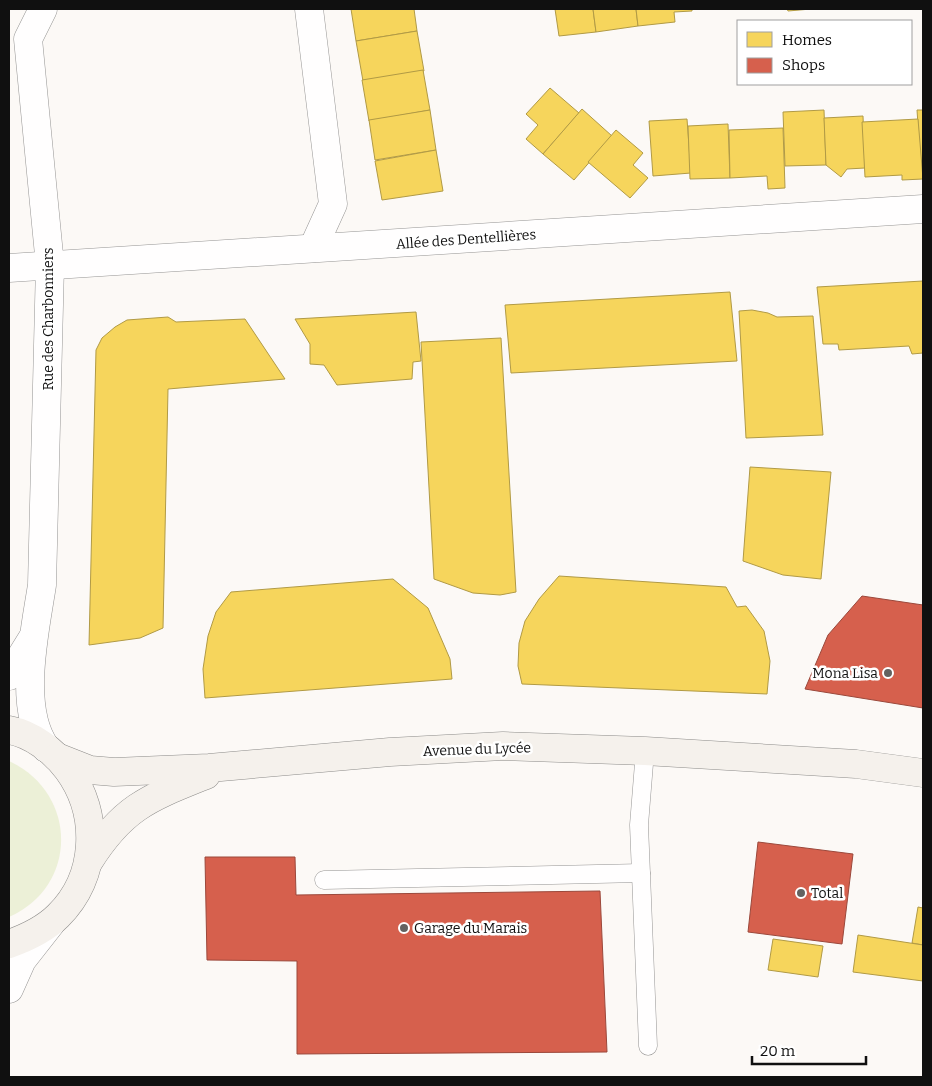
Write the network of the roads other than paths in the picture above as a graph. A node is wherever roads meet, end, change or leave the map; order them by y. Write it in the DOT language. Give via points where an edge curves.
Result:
graph roads {
  1 [pos="43,9"];
  2 [pos="309,9"];
  3 [pos="923,209"];
  4 [pos="313,248"];
  5 [pos="50,265"];
  6 [pos="9,268"];
  7 [pos="35,633"];
  8 [pos="9,676"];
  9 [pos="9,730"];
  10 [pos="645,750"];
  11 [pos="52,753"];
  12 [pos="692,755"];
  13 [pos="262,762"];
  14 [pos="923,773"];
  15 [pos="923,792"];
  16 [pos="88,862"];
  17 [pos="641,873"];
  18 [pos="324,880"];
  19 [pos="54,920"];
  20 [pos="9,944"];
  21 [pos="9,989"];
  22 [pos="648,1046"];
  1 -- 5 [label="street, Rue des Charbonniers" via="28,39"];
  2 -- 4 [label="street" via="333,204"];
  3 -- 4 [label="street, Allée des Dentellières"];
  4 -- 5 [label="street, Allée des Dentellières"];
  5 -- 6 [label="street, Allée des Dentellières"];
  5 -- 7 [label="street, Rue des Charbonniers" via="42,585"];
  7 -- 8 [label="street, Rue des Charbonniers"];
  7 -- 11 [label="street, Rue des Charbonniers" via="32,714 38,737"];
  9 -- 11 [label="main road, Avenue du Lycée" via="40,743"];
  10 -- 12 [label="main road, Avenue du Lycée"];
  10 -- 13 [label="main road, Avenue du Lycée" via="503,746"];
  10 -- 17 [label="lane" via="639,825"];
  11 -- 13 [label="main road, Avenue du Lycée" via="90,770 114,772"];
  11 -- 16 [label="main road" via="78,784 88,811 92,839"];
  12 -- 14 [label="main road, Avenue du Lycée" via="856,764"];
  12 -- 15 [label="main road, Avenue du Lycée"];
  13 -- 16 [label="main road, Avenue du Lycée" via="212,773 137,807 118,821"];
  16 -- 19 [label="main road" via="76,893"];
  17 -- 18 [label="lane"];
  17 -- 22 [label="lane"];
  19 -- 20 [label="main road" via="36,933"];
  19 -- 21 [label="street" via="22,960"];
}
